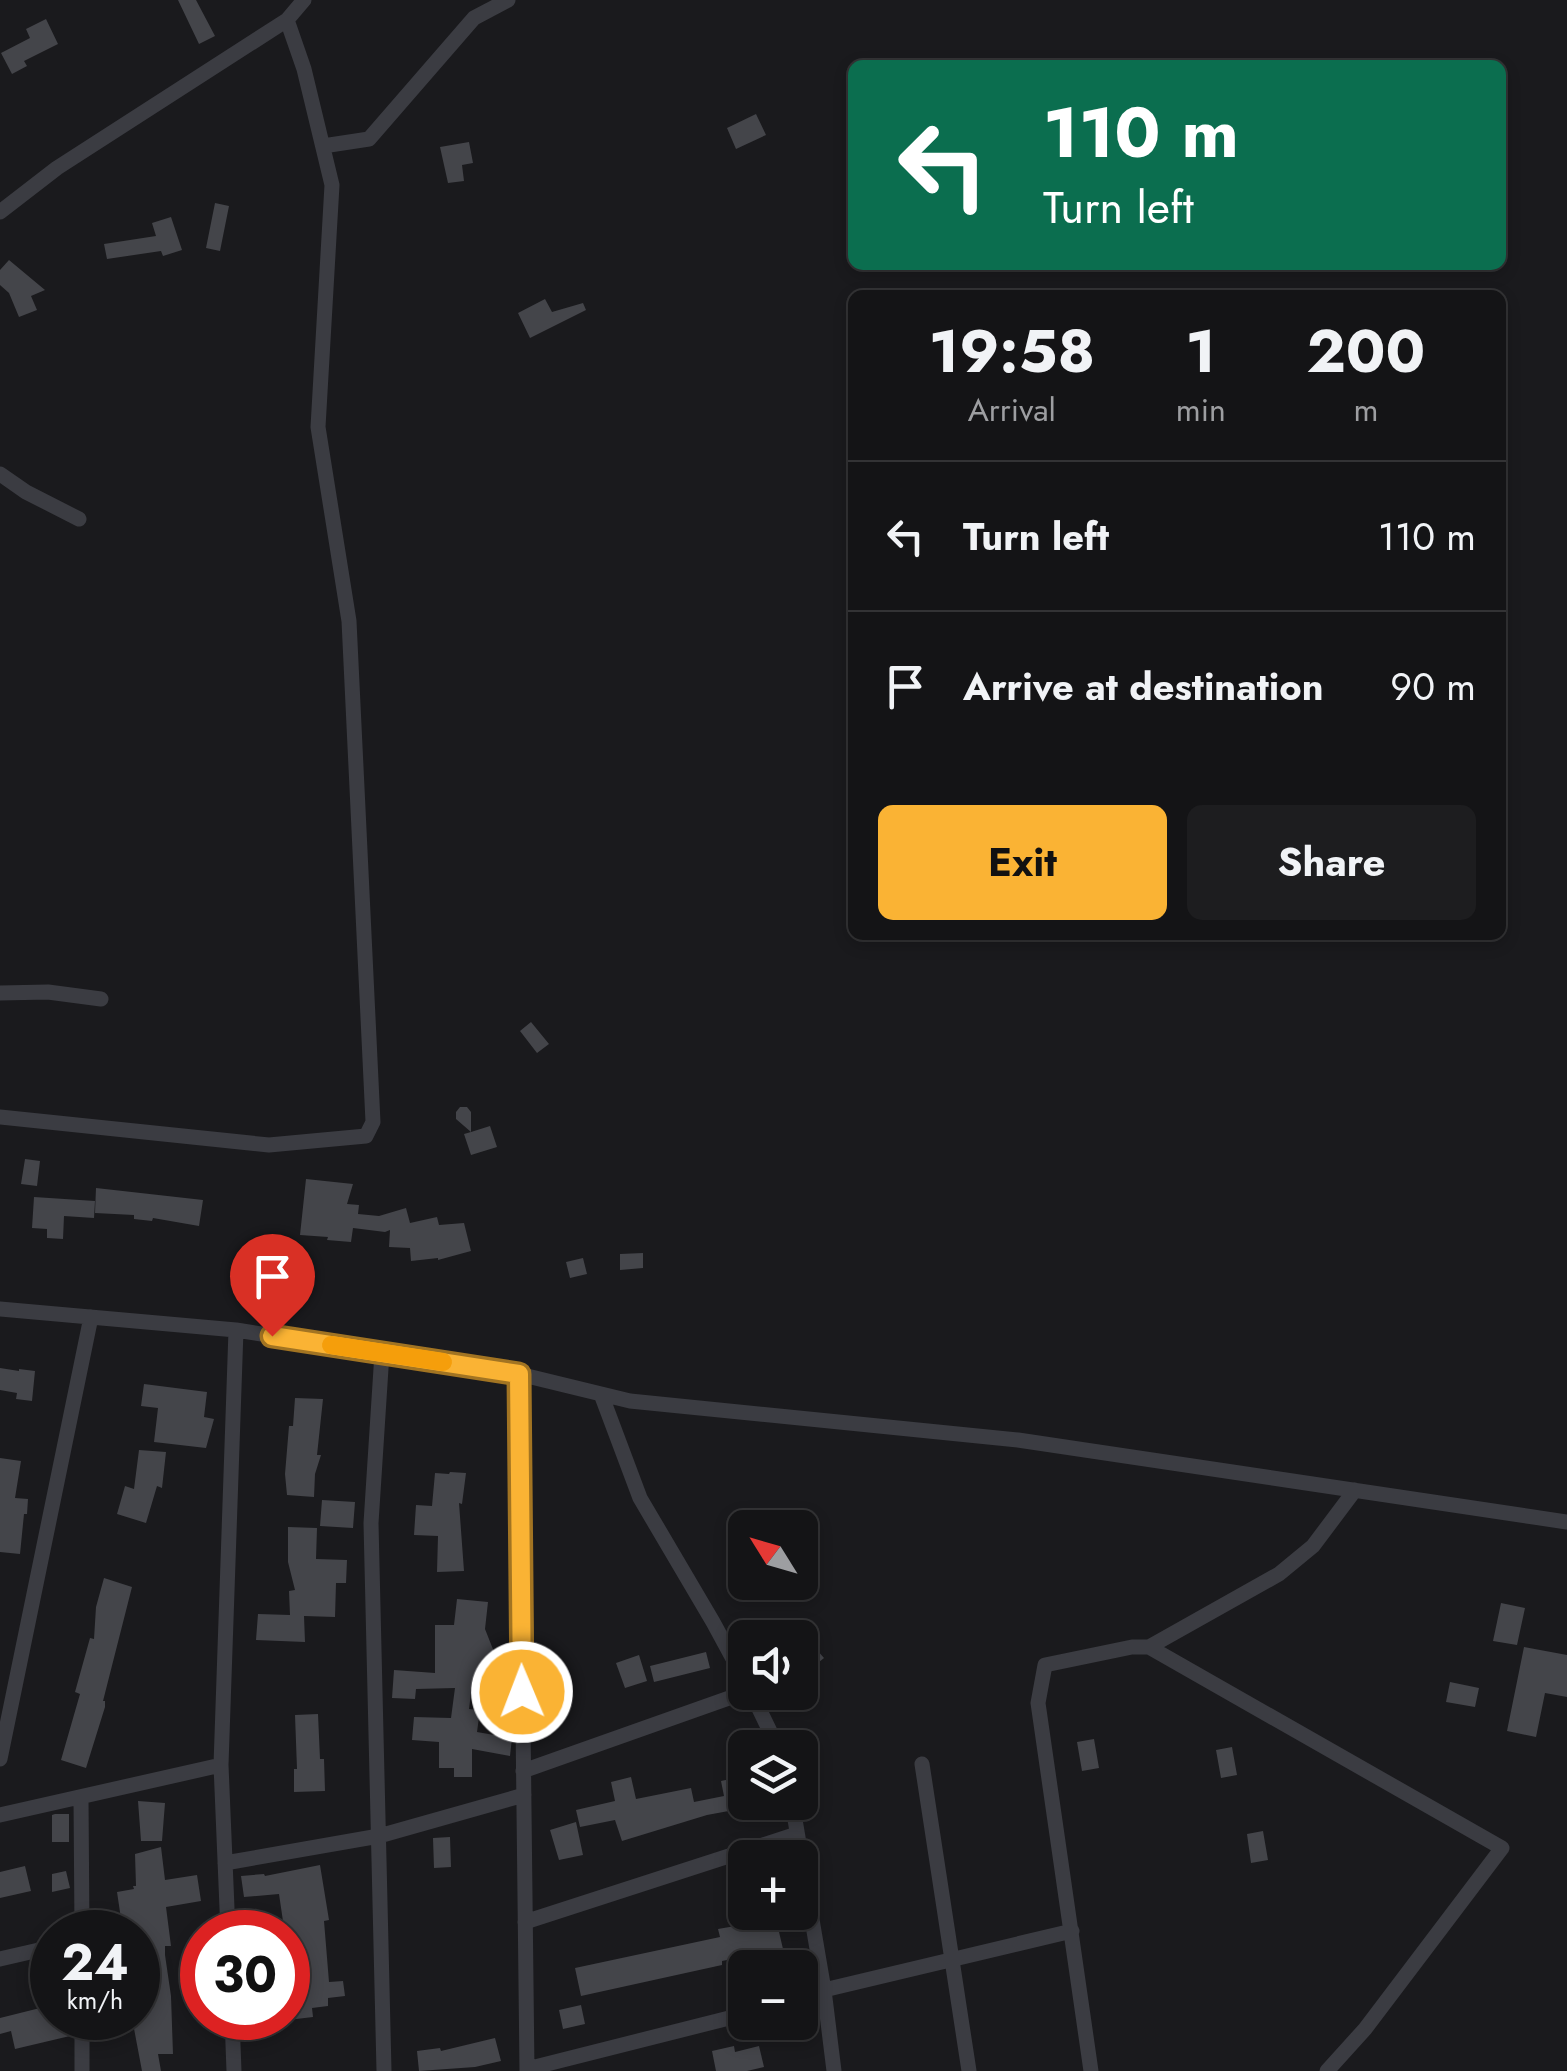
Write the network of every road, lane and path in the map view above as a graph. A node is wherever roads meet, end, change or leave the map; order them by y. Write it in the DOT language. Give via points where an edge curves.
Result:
graph roads {
  1 [pos="304,0"];
  2 [pos="508,0"];
  3 [pos="287,20"];
  4 [pos="324,146"];
  5 [pos="0,212"];
  6 [pos="0,474"];
  7 [pos="79,519"];
  8 [pos="0,993"];
  9 [pos="101,999"];
  10 [pos="0,1118"];
  11 [pos="0,1309"];
  12 [pos="91,1317"];
  13 [pos="236,1330"];
  14 [pos="382,1353"];
  15 [pos="519,1374"];
  16 [pos="601,1394"];
  17 [pos="1355,1490"];
  18 [pos="1567,1522"];
  19 [pos="1149,1647"];
  20 [pos="728,1649"];
  21 [pos="728,1699"];
  22 [pos="0,1760"];
  23 [pos="922,1764"];
  24 [pos="221,1765"];
  25 [pos="523,1772"];
  26 [pos="524,1795"];
  27 [pos="81,1798"];
  28 [pos="0,1816"];
  29 [pos="795,1820"];
  30 [pos="797,1834"];
  31 [pos="379,1836"];
  32 [pos="225,1862"];
  33 [pos="82,1910"];
  34 [pos="227,1910"];
  35 [pos="525,1922"];
  36 [pos="1072,1931"];
  37 [pos="30,1952"];
  38 [pos="0,1959"];
  39 [pos="952,1960"];
  40 [pos="824,1990"];
  41 [pos="818,1992"];
  42 [pos="728,2018"];
  43 [pos="82,2040"];
  44 [pos="233,2040"];
  45 [pos="527,2070"];
  46 [pos="82,2071"];
  47 [pos="234,2071"];
  48 [pos="384,2071"];
  49 [pos="834,2071"];
  50 [pos="969,2071"];
  51 [pos="1091,2071"];
  52 [pos="1327,2071"];
  1 -- 3 [label="street"];
  2 -- 4 [label="street" via="474,18 369,140"];
  3 -- 4 [label="street"];
  3 -- 5 [label="street"];
  4 -- 10 [label="street" via="332,186 318,426 349,621 373,1122 366,1136 269,1145"];
  6 -- 7 [label="street"];
  8 -- 9 [label="street"];
  11 -- 12 [label="street"];
  12 -- 13 [label="street"];
  12 -- 22 [label="street"];
  13 -- 14 [label="street"];
  13 -- 24 [label="street"];
  14 -- 15 [label="street"];
  14 -- 31 [label="street" via="371,1524"];
  15 -- 16 [label="street"];
  15 -- 25 [label="street"];
  16 -- 17 [label="street" via="1018,1440"];
  16 -- 20 [label="street" via="640,1498"];
  17 -- 18 [label="street"];
  17 -- 19 [label="street" via="1313,1546 1279,1574"];
  19 -- 36 [label="street" via="1045,1665 1038,1703"];
  19 -- 52 [label="street" via="1502,1848"];
  21 -- 25 [label="street"];
  23 -- 39 [label="street"];
  24 -- 27 [label="street"];
  24 -- 32 [label="street"];
  25 -- 26 [label="street"];
  26 -- 31 [label="street"];
  26 -- 35 [label="street"];
  27 -- 28 [label="street"];
  27 -- 33 [label="street"];
  29 -- 30 [label="street"];
  30 -- 35 [label="street"];
  30 -- 40 [label="street"];
  31 -- 32 [label="street"];
  31 -- 48 [label="street"];
  32 -- 34 [label="street"];
  35 -- 45 [label="street"];
  36 -- 39 [label="street"];
  36 -- 51 [label="street"];
  37 -- 38 [label="street"];
  39 -- 40 [label="street"];
  39 -- 50 [label="street"];
  40 -- 41 [label="street"];
  40 -- 49 [label="street"];
  42 -- 45 [label="street"];
  43 -- 46 [label="street"];
  44 -- 47 [label="street"];
}
